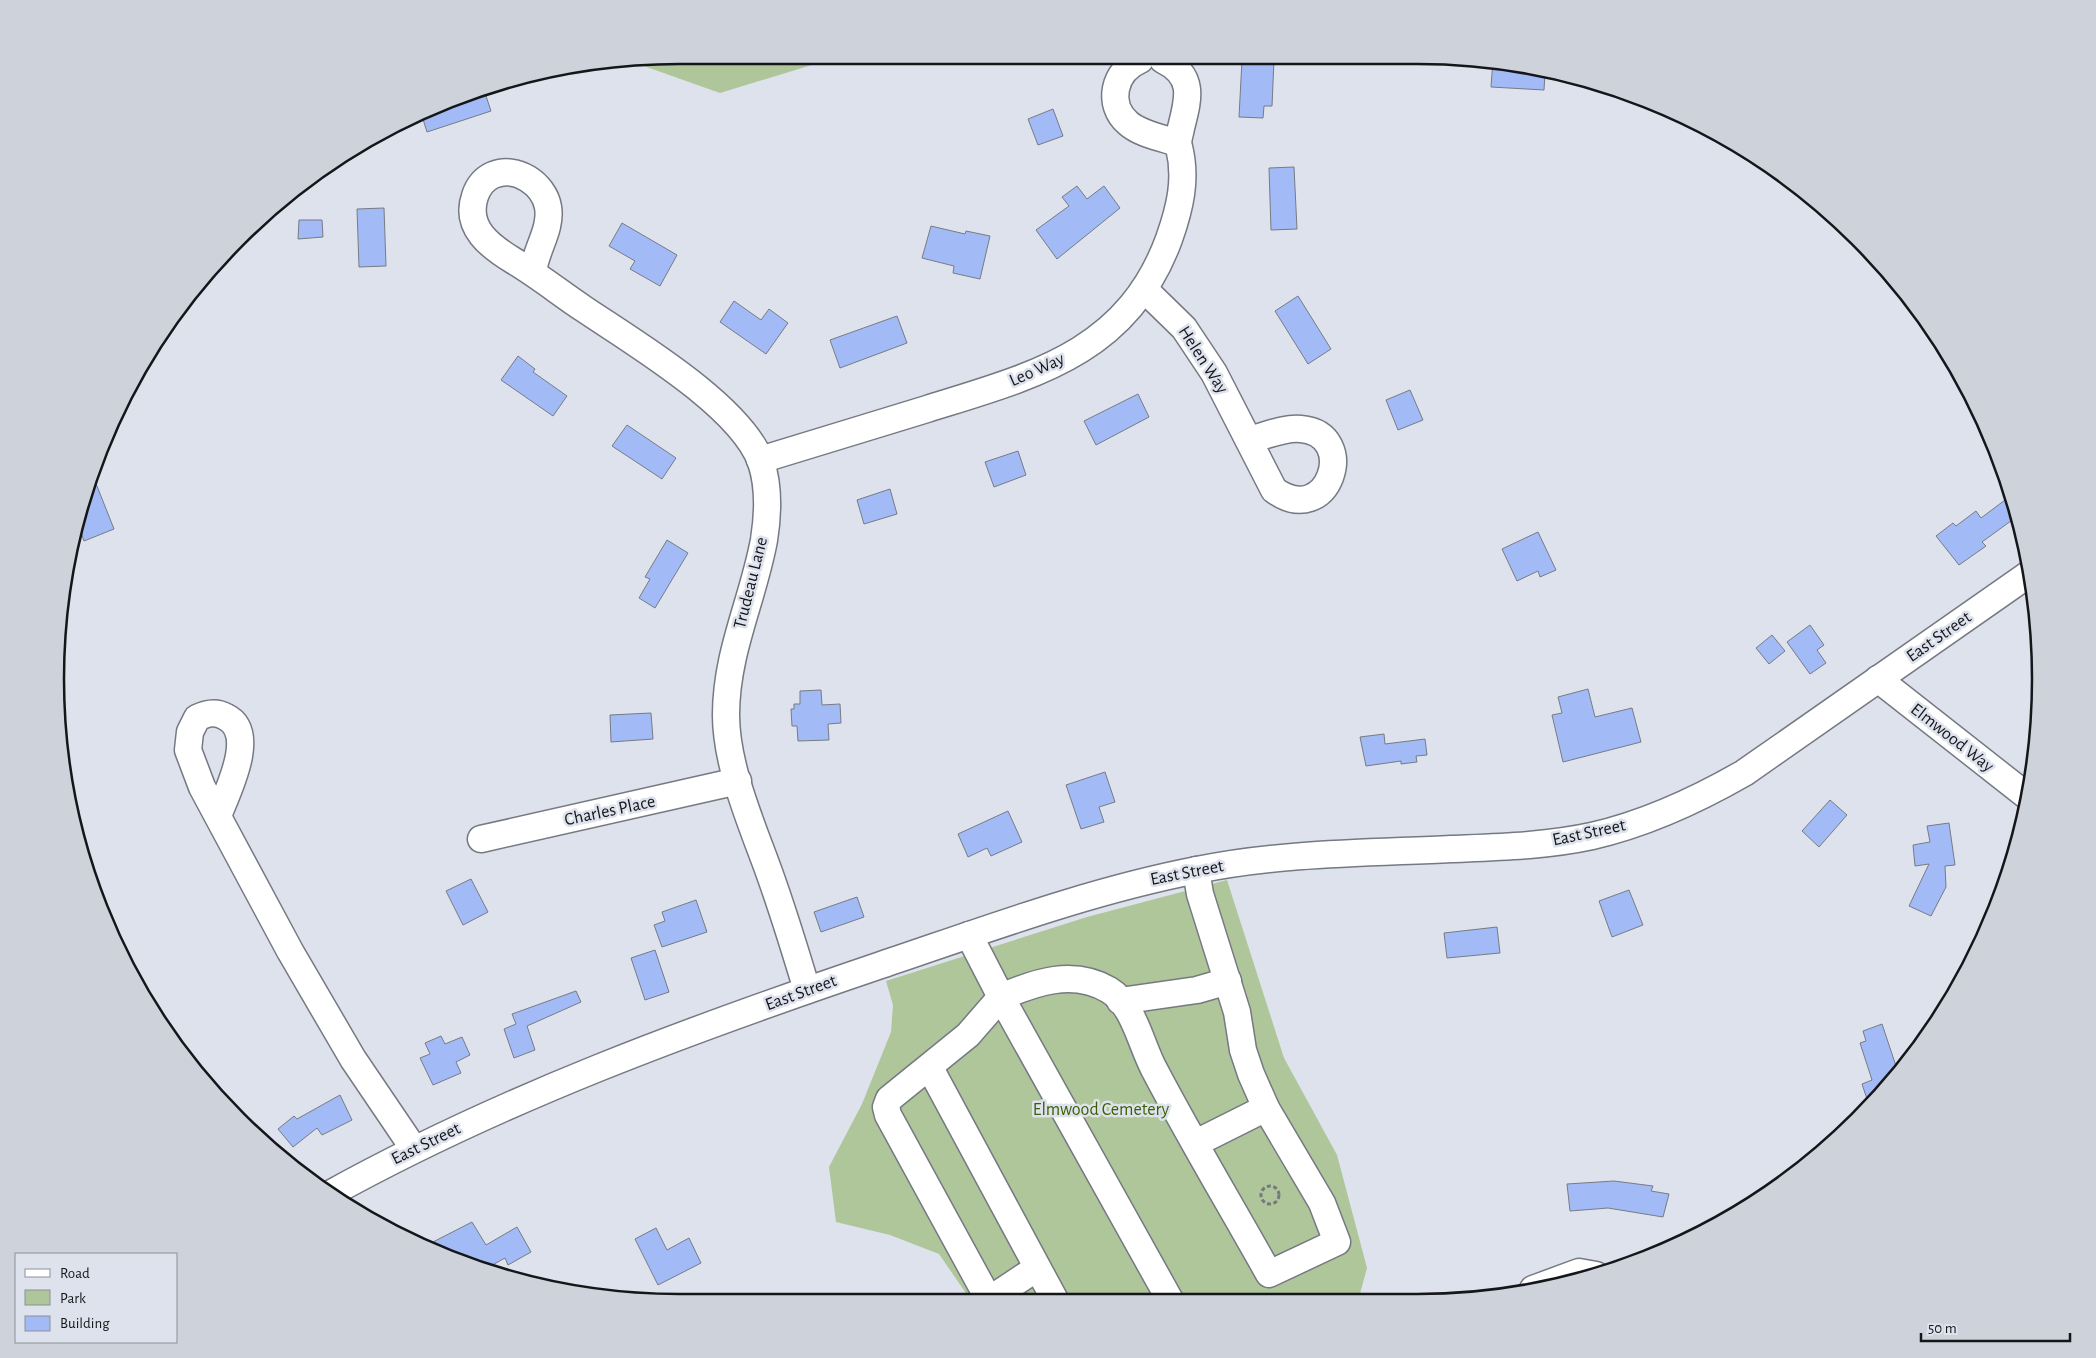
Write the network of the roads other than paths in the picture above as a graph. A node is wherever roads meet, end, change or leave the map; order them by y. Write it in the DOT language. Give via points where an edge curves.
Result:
graph roads {
  1 [pos="1134,64"];
  2 [pos="1169,64"];
  3 [pos="1178,143"];
  4 [pos="533,272"];
  5 [pos="1144,289"];
  6 [pos="1248,440"];
  7 [pos="760,460"];
  8 [pos="2023,578"];
  9 [pos="1878,679"];
  10 [pos="738,781"];
  11 [pos="2021,792"];
  12 [pos="218,816"];
  13 [pos="482,839"];
  14 [pos="1196,870"];
  15 [pos="970,936"];
  16 [pos="1228,981"];
  17 [pos="807,990"];
  18 [pos="1001,997"];
  19 [pos="1120,1001"];
  20 [pos="930,1068"];
  21 [pos="1266,1108"];
  22 [pos="1196,1143"];
  23 [pos="414,1149"];
  24 [pos="336,1191"];
  25 [pos="1037,1268"];
  26 [pos="985,1294"];
  27 [pos="996,1294"];
  28 [pos="1052,1294"];
  29 [pos="1167,1294"];
  1 -- 3 [label="street" via="1120,76 1116,106 1129,124"];
  2 -- 3 [label="street, Leo Way" via="1179,71 1187,88 1188,99"];
  3 -- 5 [label="street, Leo Way" via="1184,171 1181,200 1166,248"];
  4 -- 7 [label="street, Trudeau Lane" via="695,386 735,424"];
  5 -- 6 [label="street, Helen Way" via="1166,308 1196,346 1226,394"];
  5 -- 7 [label="street, Leo Way" via="1110,329 1088,346 1016,381"];
  7 -- 10 [label="street, Trudeau Lane" via="766,485 764,538 740,622 727,686 726,718"];
  8 -- 9 [label="street, East Street"];
  9 -- 11 [label="street, Elmwood Way"];
  9 -- 14 [label="street, East Street" via="1719,787 1617,829 1525,845 1292,858"];
  10 -- 13 [label="street, Charles Place"];
  10 -- 17 [label="street, Trudeau Lane"];
  12 -- 23 [label="street" via="290,951 353,1059"];
  14 -- 15 [label="street, East Street" via="1113,890"];
  14 -- 16 [label="street" via="1200,894"];
  15 -- 17 [label="street, East Street"];
  15 -- 18 [label="street"];
  16 -- 19 [label="street" via="1197,990"];
  16 -- 21 [label="street" via="1243,1050"];
  17 -- 23 [label="street, East Street" via="560,1084"];
  18 -- 19 [label="street" via="1052,979 1072,979 1102,986"];
  18 -- 20 [label="street" via="968,1035"];
  18 -- 29 [label="street"];
  19 -- 22 [label="street" via="1153,1068"];
  20 -- 25 [label="street"];
  20 -- 26 [label="street" via="889,1100 887,1112"];
  21 -- 22 [label="street"];
  21 -- 22 [label="street" via="1322,1203 1337,1242 1269,1274"];
  23 -- 24 [label="street, East Street"];
  25 -- 27 [label="street"];
  25 -- 28 [label="street"];
}
